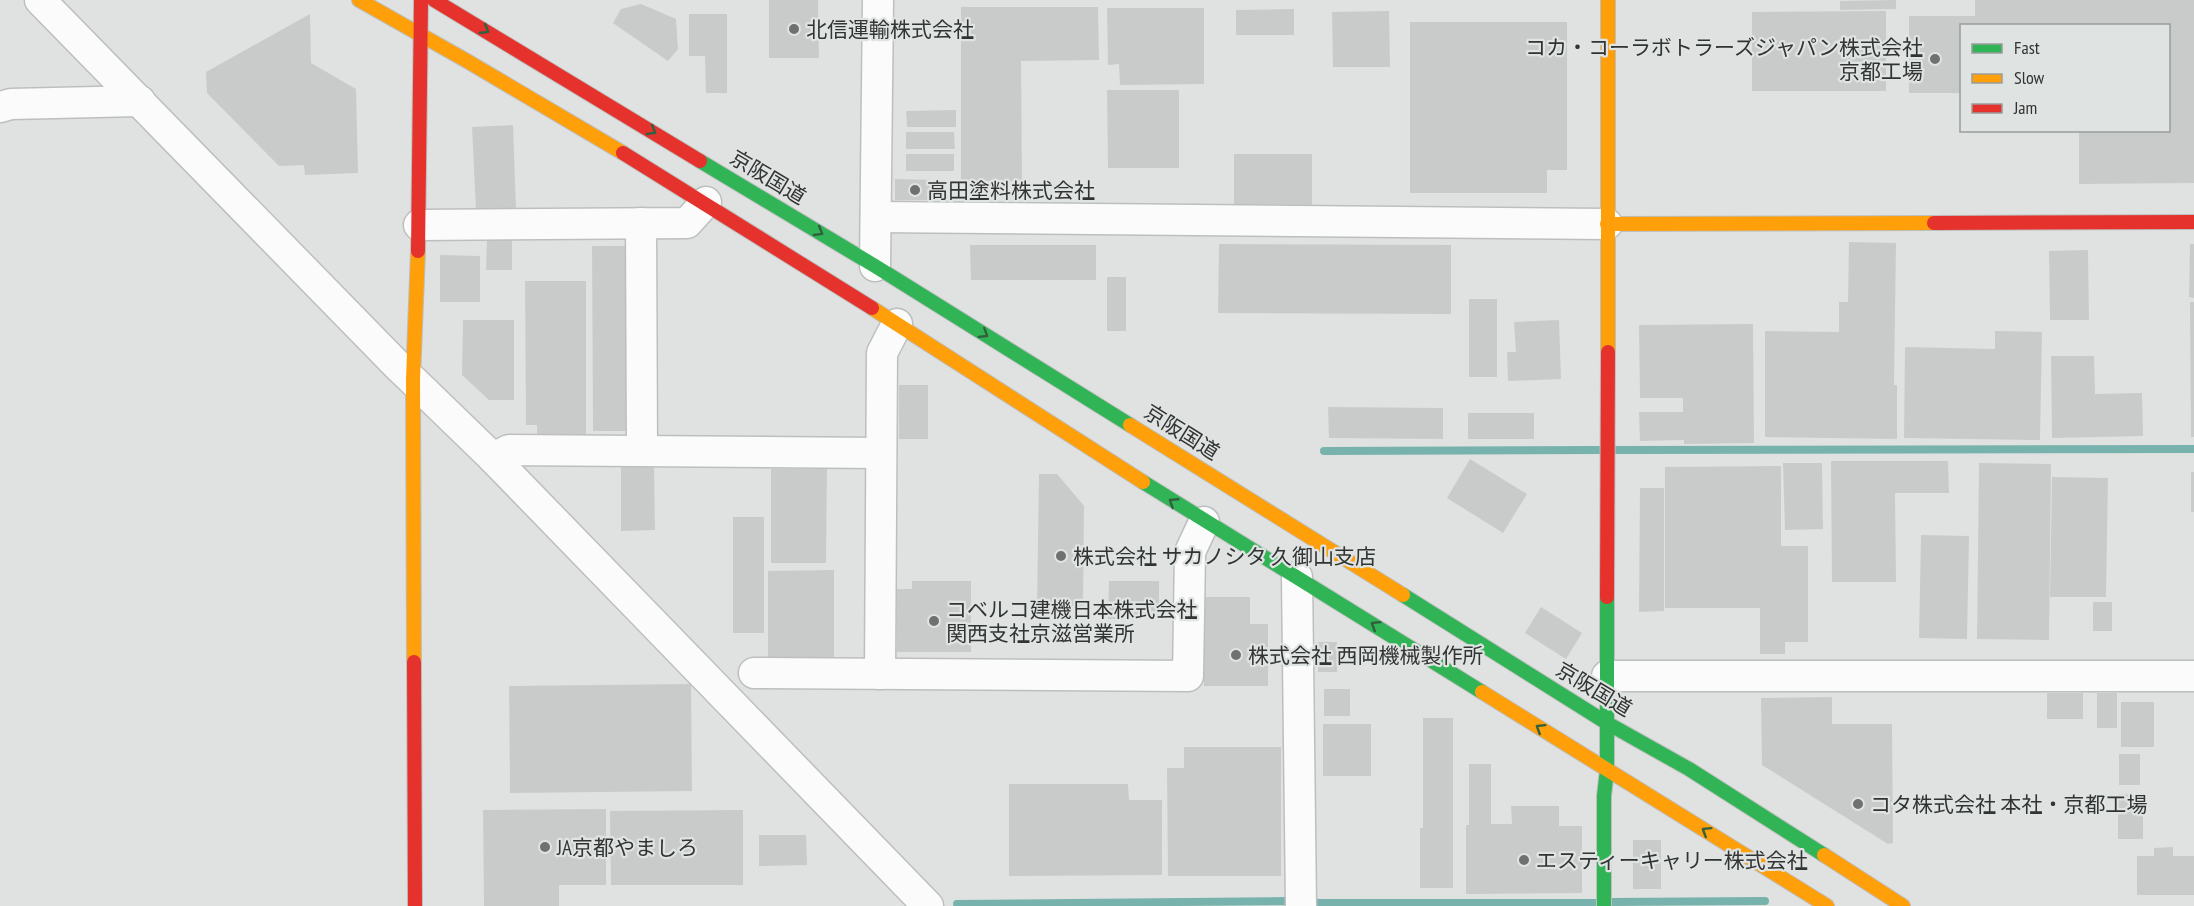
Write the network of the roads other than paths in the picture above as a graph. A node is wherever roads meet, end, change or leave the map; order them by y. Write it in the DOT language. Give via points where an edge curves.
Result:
graph roads {
  1 [pos="40,0"];
  2 [pos="359,0"];
  3 [pos="421,0"];
  4 [pos="435,0"];
  5 [pos="878,0"];
  6 [pos="1608,0"];
  7 [pos="421,34"];
  8 [pos="140,101"];
  9 [pos="0,107"];
  10 [pos="706,202"];
  11 [pos="876,217"];
  12 [pos="2194,222"];
  13 [pos="641,223"];
  14 [pos="1608,224"];
  15 [pos="419,225"];
  16 [pos="875,266"];
  17 [pos="897,324"];
  18 [pos="413,380"];
  19 [pos="642,451"];
  20 [pos="880,453"];
  21 [pos="493,458"];
  22 [pos="1204,522"];
  23 [pos="1297,577"];
  24 [pos="754,673"];
  25 [pos="880,674"];
  26 [pos="1607,676"];
  27 [pos="2194,676"];
  28 [pos="1606,723"];
  29 [pos="1606,770"];
  30 [pos="415,906"];
  31 [pos="928,906"];
  32 [pos="1302,906"];
  33 [pos="1604,906"];
  34 [pos="1827,906"];
  35 [pos="1903,906"];
  1 -- 8 [label="street"];
  2 -- 7 [label="main road"];
  3 -- 7 [label="main road"];
  4 -- 16 [label="main road, 京阪国道, one-way"];
  5 -- 11 [label="street"];
  6 -- 14 [label="main road"];
  7 -- 10 [label="main road"];
  7 -- 15 [label="main road"];
  8 -- 9 [label="street"];
  8 -- 18 [label="street"];
  10 -- 13 [label="street" via="687,224"];
  10 -- 17 [label="main road"];
  11 -- 14 [label="street"];
  11 -- 16 [label="street"];
  12 -- 14 [label="main road"];
  13 -- 15 [label="street"];
  13 -- 19 [label="street"];
  14 -- 26 [label="main road"];
  15 -- 18 [label="main road"];
  16 -- 28 [label="main road, 京阪国道, one-way"];
  17 -- 20 [label="street" via="882,352"];
  22 -- 17 [label="main road, one-way"];
  18 -- 21 [label="street"];
  18 -- 30 [label="main road"];
  19 -- 20 [label="street"];
  19 -- 21 [label="street" via="509,450"];
  20 -- 25 [label="street"];
  21 -- 31 [label="street"];
  22 -- 23 [label="main road"];
  22 -- 25 [label="street" via="1190,552 1188,676"];
  29 -- 23 [label="main road, one-way"];
  23 -- 32 [label="street"];
  24 -- 25 [label="street"];
  26 -- 27 [label="street"];
  26 -- 28 [label="main road"];
  28 -- 29 [label="main road"];
  28 -- 35 [label="main road, 京阪国道" via="1689,770"];
  29 -- 33 [label="main road"];
  34 -- 29 [label="main road, one-way"];
}
